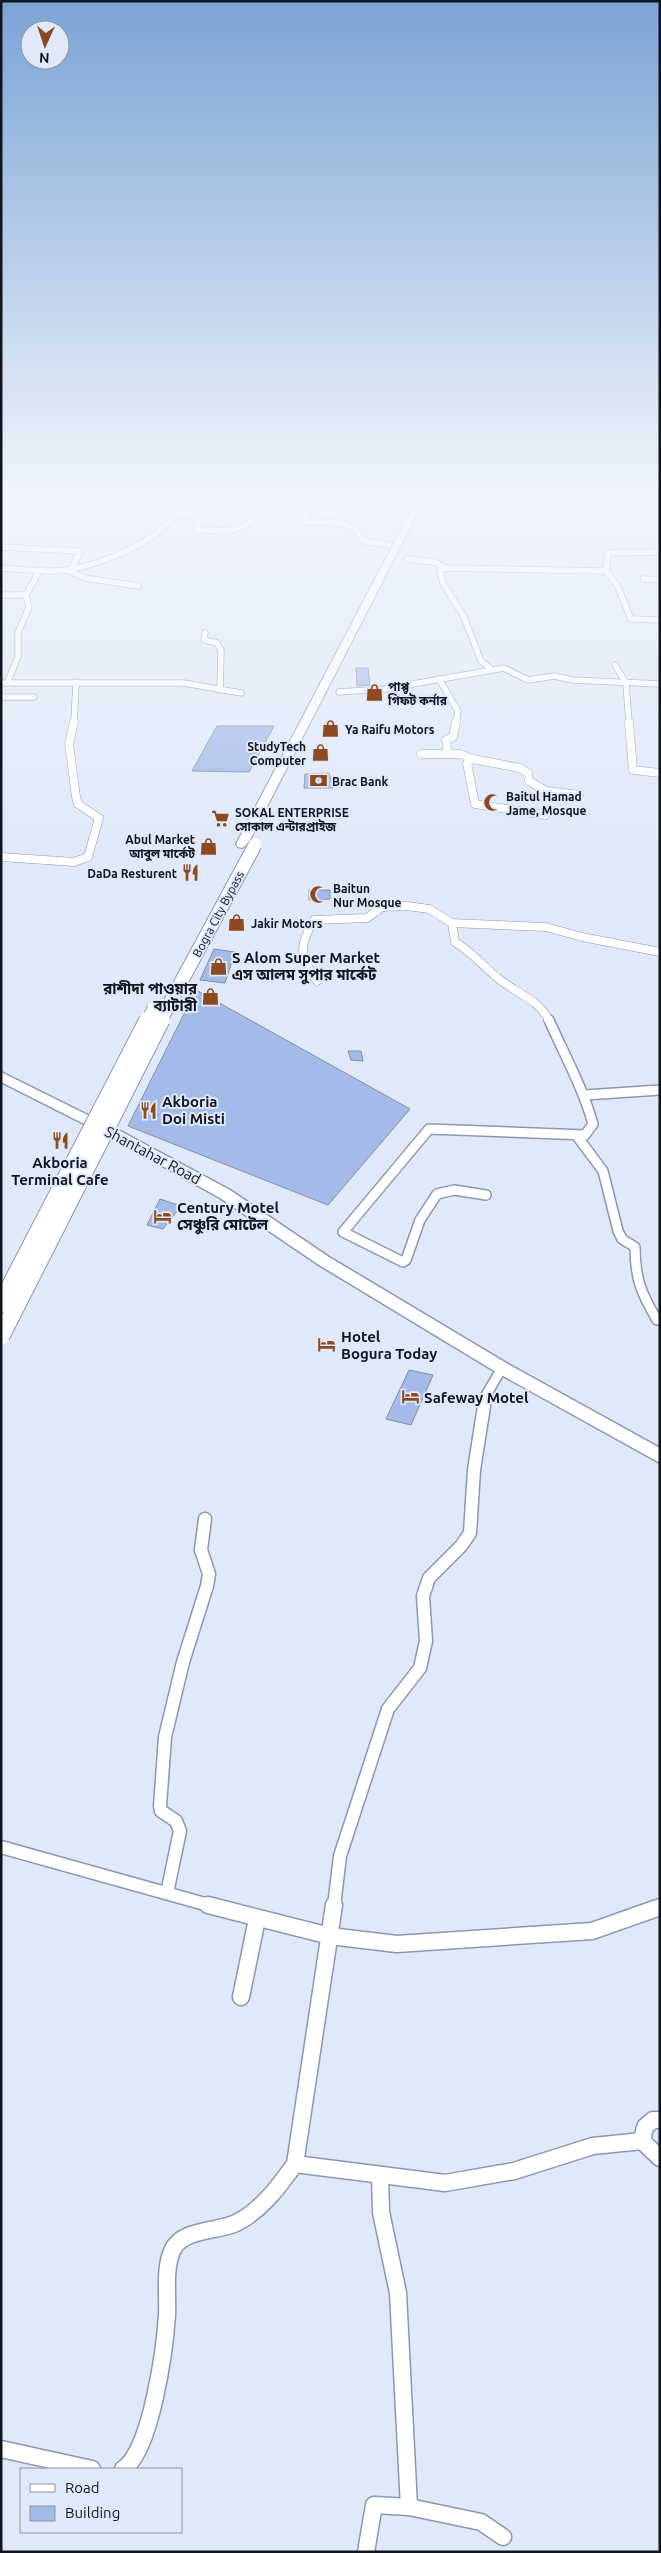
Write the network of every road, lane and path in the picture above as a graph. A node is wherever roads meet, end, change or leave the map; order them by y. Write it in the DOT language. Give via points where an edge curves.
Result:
graph roads {
  1 [pos="27,612"];
  2 [pos="361,612"];
  3 [pos="371,612"];
  4 [pos="461,612"];
  5 [pos="628,612"];
  6 [pos="660,620"];
  7 [pos="204,633"];
  8 [pos="615,665"];
  9 [pos="491,669"];
  10 [pos="439,679"];
  11 [pos="76,682"];
  12 [pos="626,682"];
  13 [pos="4,683"];
  14 [pos="660,684"];
  15 [pos="220,690"];
  16 [pos="1,692"];
  17 [pos="339,692"];
  18 [pos="241,693"];
  19 [pos="1,697"];
  20 [pos="34,697"];
  21 [pos="306,722"];
  22 [pos="286,735"];
  23 [pos="448,753"];
  24 [pos="421,754"];
  25 [pos="473,759"];
  26 [pos="660,773"];
  27 [pos="579,795"];
  28 [pos="545,815"];
  29 [pos="249,845"];
  30 [pos="1,857"];
  31 [pos="452,923"];
  32 [pos="660,952"];
  33 [pos="317,981"];
  34 [pos="1,1076"];
  35 [pos="660,1090"];
  36 [pos="586,1095"];
  37 [pos="577,1136"];
  38 [pos="486,1195"];
  39 [pos="1,1304"];
  40 [pos="657,1320"];
  41 [pos="1,1336"];
  42 [pos="502,1368"];
  43 [pos="660,1456"];
  44 [pos="205,1519"];
  45 [pos="1,1848"];
  46 [pos="166,1893"];
  47 [pos="660,1907"];
  48 [pos="257,1919"];
  49 [pos="330,1936"];
  50 [pos="241,1997"];
  51 [pos="660,2120"];
  52 [pos="642,2141"];
  53 [pos="660,2158"];
  54 [pos="295,2164"];
  55 [pos="380,2175"];
  56 [pos="1,2449"];
  57 [pos="87,2468"];
  58 [pos="126,2468"];
  59 [pos="410,2507"];
  60 [pos="503,2537"];
  61 [pos="366,2552"];
  1 -- 13 [label="street" via="18,633 18,657"];
  2 -- 21 [label="highway, Bogra City Bypass"];
  3 -- 29 [label="highway, Bogra City Bypass"];
  4 -- 9 [label="street" via="481,661"];
  5 -- 6 [label="street" via="631,619"];
  7 -- 15 [label="street" via="204,640 217,643 221,650"];
  8 -- 12 [label="street"];
  9 -- 10 [label="street"];
  9 -- 12 [label="street" via="504,668 528,680 554,676"];
  10 -- 17 [label="street" via="369,691"];
  10 -- 23 [label="street" via="458,711 453,737 446,740"];
  11 -- 13 [label="street"];
  11 -- 15 [label="street" via="160,682"];
  11 -- 30 [label="street" via="75,718 69,744 76,797 78,804 99,818 88,857 74,862"];
  12 -- 14 [label="street"];
  12 -- 26 [label="street" via="634,770"];
  13 -- 16 [label="street"];
  15 -- 18 [label="street"];
  19 -- 20 [label="street"];
  21 -- 22 [label="highway"];
  21 -- 29 [label="highway, Bogra City Bypass"];
  23 -- 24 [label="street"];
  23 -- 25 [label="street"];
  25 -- 27 [label="street" via="520,768 528,773 529,781 538,788"];
  25 -- 28 [label="street" via="467,763 475,804"];
  29 -- 39 [label="highway, Bogra City Bypass, bridge" via="124,1064"];
  29 -- 41 [label="highway, Bogra City Bypass, bridge"];
  31 -- 32 [label="street" via="546,927"];
  31 -- 33 [label="street" via="429,909 407,906 382,907 366,918 314,920 303,937 302,950 306,965"];
  31 -- 36 [label="street" via="455,942 546,1014 578,1085"];
  34 -- 42 [label="main road, Shantahar Road" via="225,1194 324,1261"];
  35 -- 36 [label="street"];
  36 -- 37 [label="street" via="594,1124 585,1135"];
  37 -- 38 [label="street" via="429,1129 343,1232 403,1262 423,1212 434,1196 442,1191"];
  37 -- 40 [label="street" via="603,1171 618,1231 622,1239 635,1247 635,1269 641,1293"];
  42 -- 43 [label="main road, Shantahar Road"];
  42 -- 49 [label="street" via="486,1397 474,1470 470,1533 462,1546 429,1578 423,1596 426,1641 420,1668 388,1708 340,1856"];
  44 -- 46 [label="street" via="200,1550 209,1574 207,1586 165,1737 160,1806 180,1824"];
  45 -- 46 [label="street"];
  46 -- 48 [label="street"];
  47 -- 49 [label="street" via="592,1931 397,1944"];
  48 -- 49 [label="street"];
  48 -- 50 [label="street"];
  49 -- 54 [label="street"];
  51 -- 52 [label="street" via="652,2120 645,2127"];
  52 -- 53 [label="street"];
  52 -- 55 [label="street" via="593,2146 514,2171 445,2183"];
  54 -- 55 [label="street"];
  54 -- 58 [label="street" via="274,2194 236,2223 180,2239 172,2248 158,2387 139,2449"];
  55 -- 59 [label="street" via="381,2212 398,2293"];
  56 -- 57 [label="street"];
  59 -- 60 [label="street" via="481,2522"];
  59 -- 61 [label="street" via="374,2505"];
}
